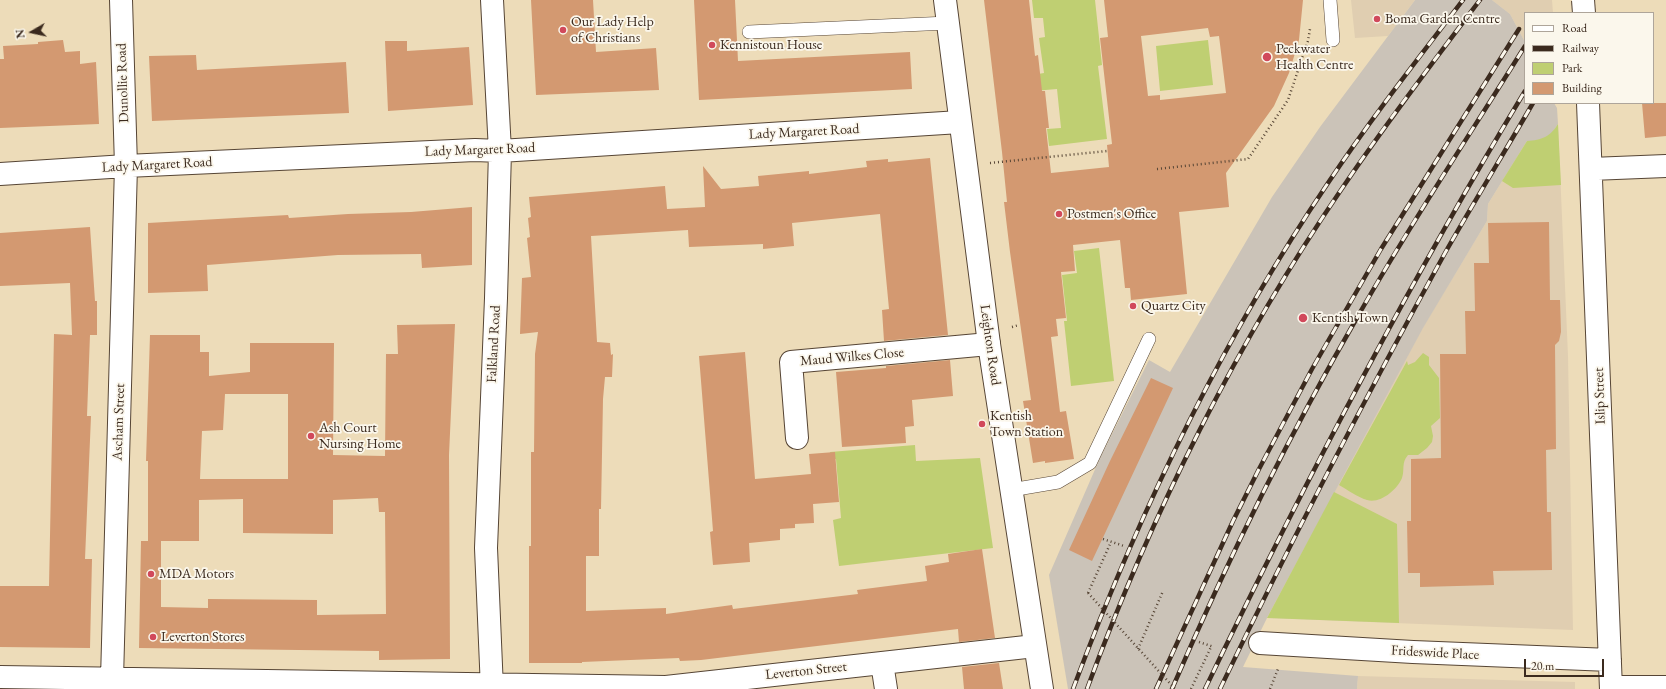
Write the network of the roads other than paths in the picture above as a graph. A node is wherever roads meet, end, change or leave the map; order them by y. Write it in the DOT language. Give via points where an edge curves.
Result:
graph roads {
  1 [pos="121,0"];
  2 [pos="492,0"];
  3 [pos="945,0"];
  4 [pos="1330,0"];
  5 [pos="1583,0"];
  6 [pos="1584,12"];
  7 [pos="948,23"];
  8 [pos="749,32"];
  9 [pos="1333,40"];
  10 [pos="1588,104"];
  11 [pos="960,122"];
  12 [pos="500,150"];
  13 [pos="126,166"];
  14 [pos="1666,166"];
  15 [pos="1591,169"];
  16 [pos="0,174"];
  17 [pos="1149,339"];
  18 [pos="989,344"];
  19 [pos="797,438"];
  20 [pos="1011,490"];
  21 [pos="1260,643"];
  22 [pos="1035,646"];
  23 [pos="1610,660"];
  24 [pos="882,663"];
  25 [pos="0,677"];
  26 [pos="123,682"];
  27 [pos="492,686"];
  28 [pos="1666,687"];
  29 [pos="1611,688"];
  30 [pos="886,689"];
  31 [pos="1042,689"];
  1 -- 13 [label="street, Dunollie Road"];
  2 -- 12 [label="street, Falkland Road"];
  3 -- 7 [label="street, Leighton Road"];
  4 -- 9 [label="lane"];
  5 -- 6 [label="street, bridge"];
  7 -- 8 [label="lane"];
  7 -- 11 [label="street, Leighton Road"];
  10 -- 15 [label="street, Islip Street"];
  11 -- 12 [label="street, Lady Margaret Road"];
  11 -- 18 [label="street, Leighton Road"];
  12 -- 13 [label="street, Lady Margaret Road"];
  12 -- 27 [label="street, Falkland Road" via="486,548"];
  13 -- 16 [label="street, Lady Margaret Road"];
  13 -- 26 [label="street, Ascham Street"];
  14 -- 15 [label="street"];
  15 -- 23 [label="street, Islip Street"];
  17 -- 20 [label="lane" via="1090,463 1058,482"];
  18 -- 19 [label="street, Maud Wilkes Close" via="791,362"];
  18 -- 20 [label="street, Leighton Road"];
  20 -- 22 [label="street, Leighton Road"];
  21 -- 23 [label="street, Frideswide Place"];
  22 -- 24 [label="street, Leverton Street"];
  22 -- 31 [label="street, Leighton Road"];
  23 -- 29 [label="street, Islip Street"];
  24 -- 27 [label="street, Leverton Street" via="666,687"];
  24 -- 30 [label="street"];
  25 -- 26 [label="street, Leverton Street"];
  26 -- 27 [label="street, Leverton Street"];
  28 -- 29 [label="street"];
}
